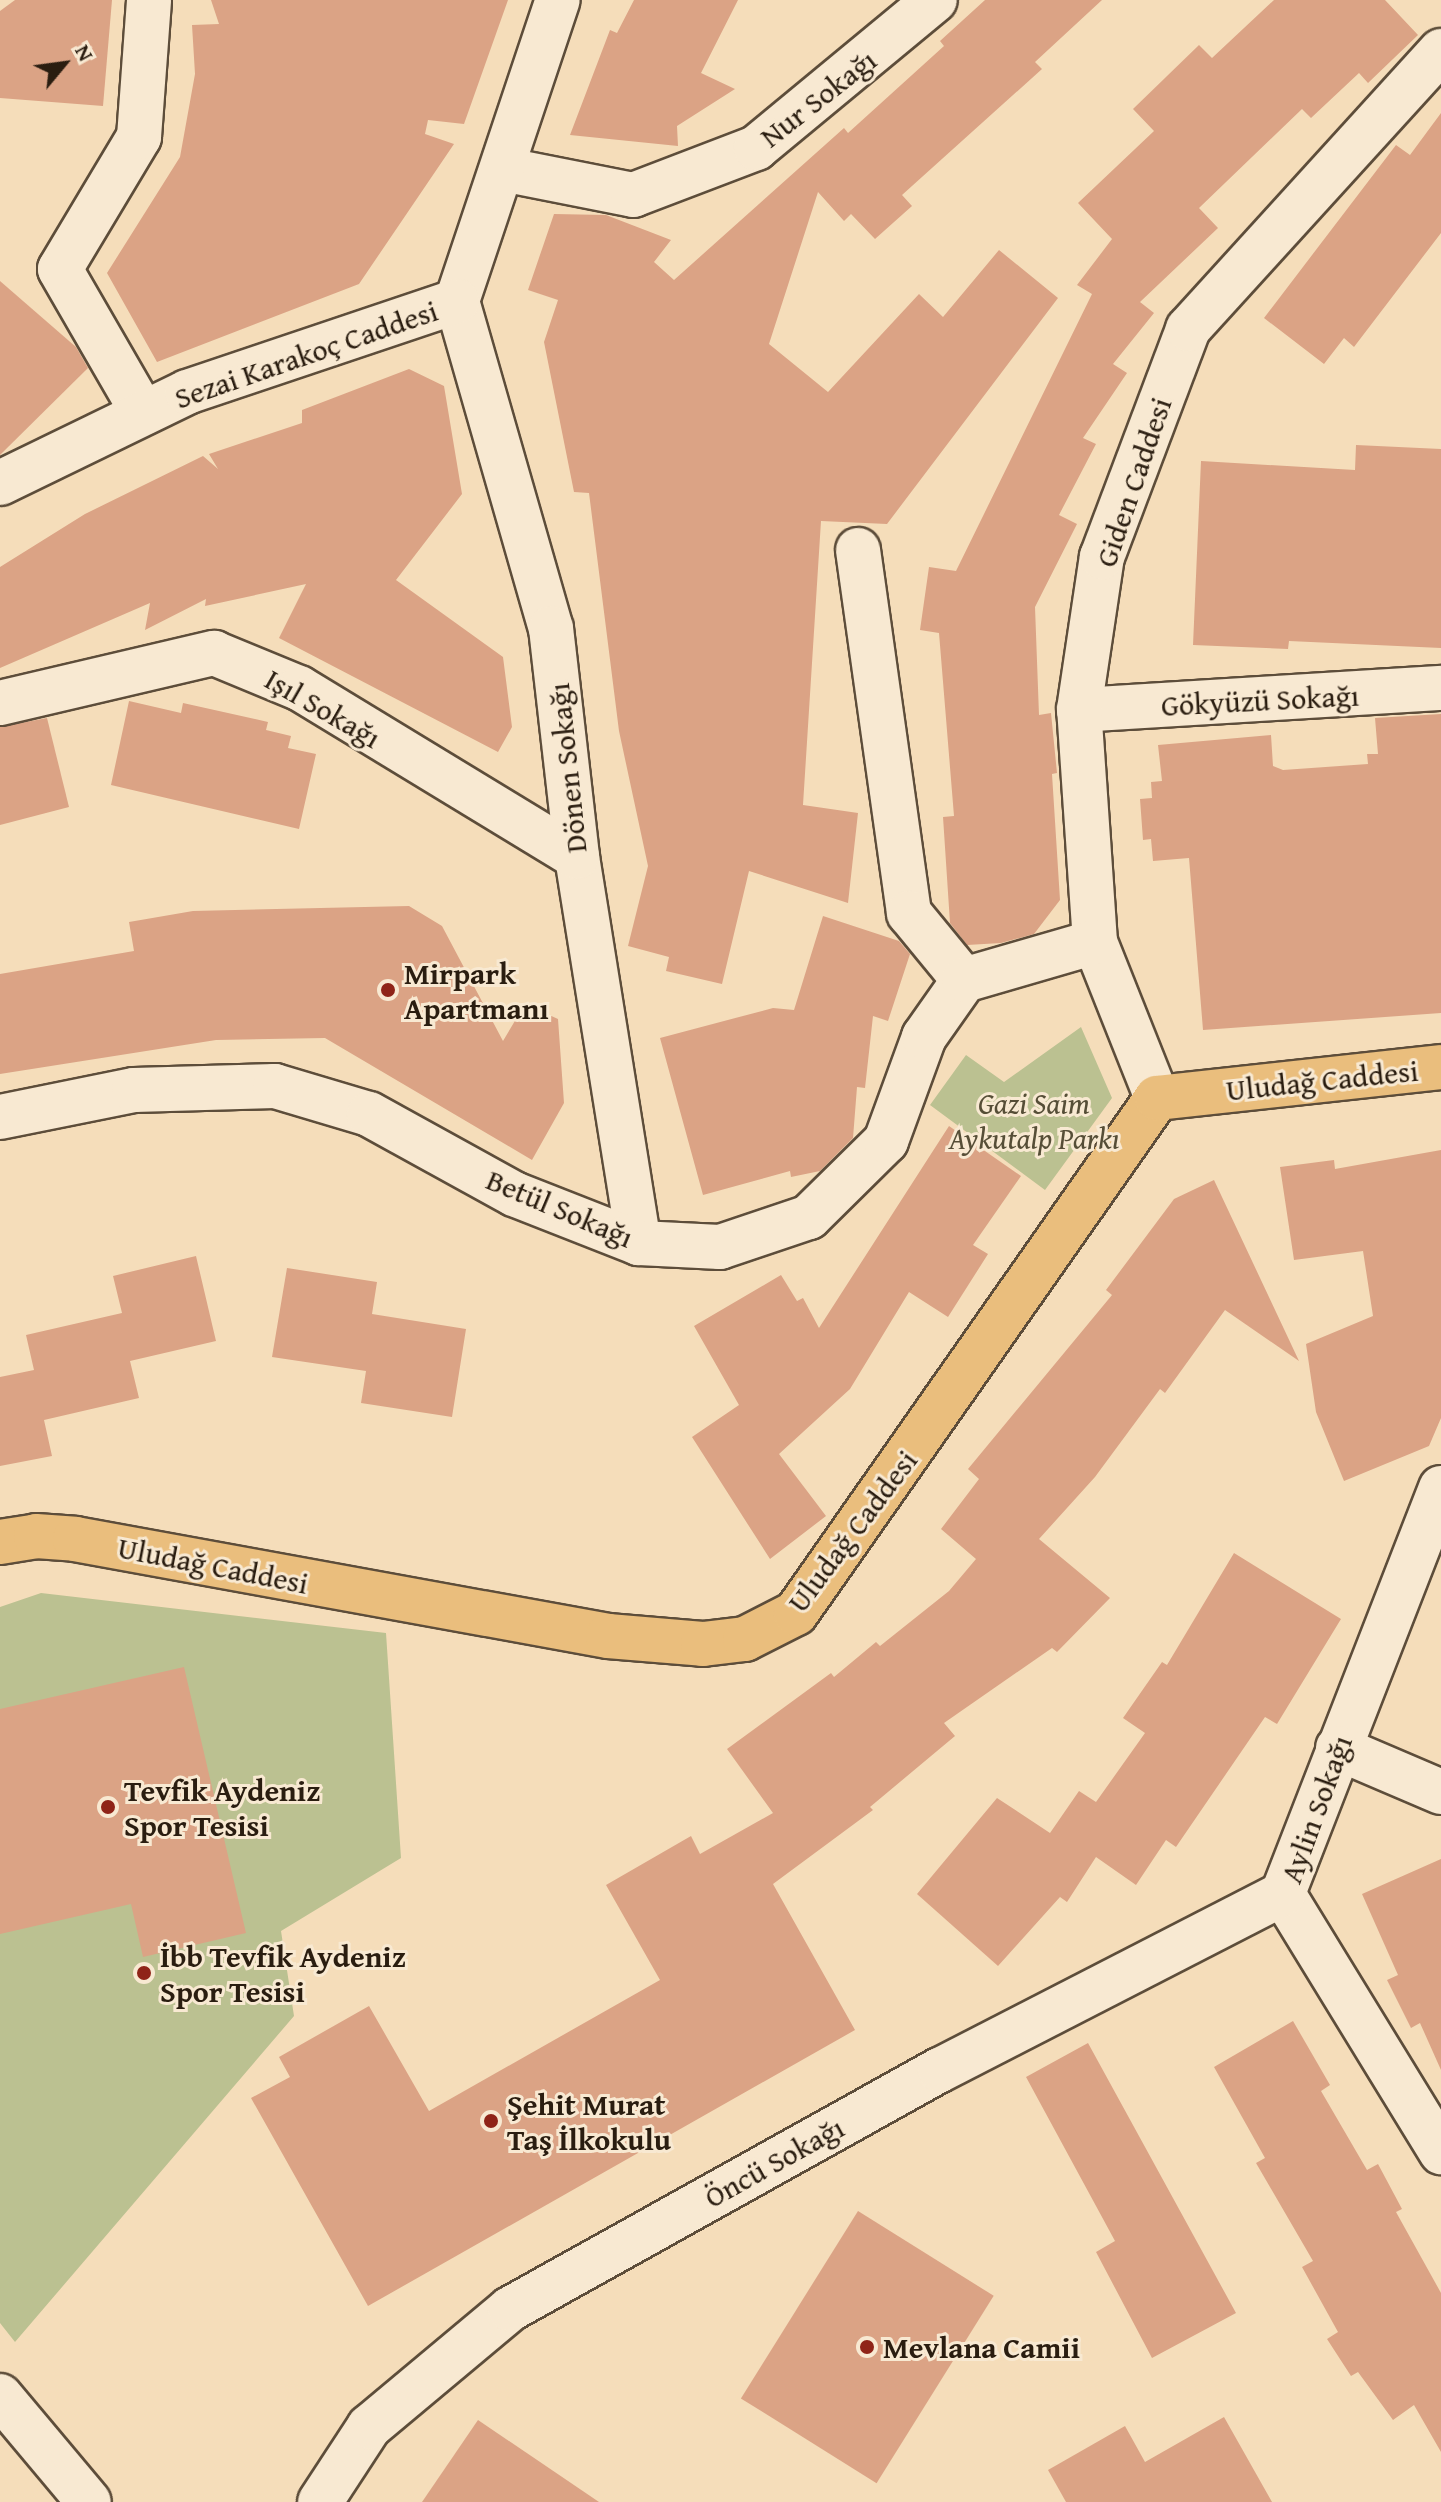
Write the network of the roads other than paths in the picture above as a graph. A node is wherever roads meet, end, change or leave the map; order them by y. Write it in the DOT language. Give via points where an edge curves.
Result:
graph roads {
  1 [pos="149,0"];
  2 [pos="558,0"];
  3 [pos="935,0"];
  4 [pos="1441,51"];
  5 [pos="502,169"];
  6 [pos="457,301"];
  7 [pos="143,413"];
  8 [pos="0,483"];
  9 [pos="858,550"];
  10 [pos="1441,688"];
  11 [pos="0,703"];
  12 [pos="1079,710"];
  13 [pos="577,857"];
  14 [pos="1095,942"];
  15 [pos="964,980"];
  16 [pos="1441,1067"];
  17 [pos="1157,1098"];
  18 [pos="0,1117"];
  19 [pos="639,1243"];
  20 [pos="1441,1488"];
  21 [pos="0,1542"];
  22 [pos="1338,1748"];
  23 [pos="1441,1792"];
  24 [pos="1283,1894"];
  25 [pos="1441,2152"];
  26 [pos="0,2396"];
  27 [pos="89,2502"];
  28 [pos="320,2502"];
  1 -- 7 [label="street" via="139,137 60,269"];
  2 -- 5 [label="street, Sezai Karakoç Caddesi"];
  3 -- 5 [label="street, Nur Sokağı" via="756,148 633,195"];
  4 -- 12 [label="street, Giden Caddesi" via="1188,329 1102,557"];
  5 -- 6 [label="street, Sezai Karakoç Caddesi"];
  6 -- 7 [label="street, Sezai Karakoç Caddesi" via="187,392"];
  6 -- 13 [label="street, Dönen Sokağı" via="551,628"];
  7 -- 8 [label="street, Sezai Karakoç Caddesi"];
  9 -- 15 [label="street" via="909,913"];
  10 -- 12 [label="street, Gökyüzü Sokağı"];
  11 -- 13 [label="street, Işıl Sokağı" via="214,653 299,688"];
  12 -- 14 [label="street, Giden Caddesi"];
  13 -- 19 [label="street, Dönen Sokağı"];
  14 -- 15 [label="street"];
  14 -- 17 [label="street, Giden Caddesi"];
  15 -- 19 [label="street, Betül Sokağı" via="924,1037 886,1141 809,1217 720,1247"];
  16 -- 17 [label="main road, Uludağ Caddesi"];
  17 -- 21 [label="main road, Uludağ Caddesi" via="834,1562 796,1613 771,1630 703,1644 608,1636 75,1539 36,1536"];
  18 -- 19 [label="street, Betül Sokağı" via="134,1090 275,1086 369,1114 514,1194"];
  20 -- 22 [label="street, Aylin Sokağı"];
  22 -- 23 [label="street"];
  22 -- 24 [label="street, Aylin Sokağı"];
  24 -- 25 [label="street, Aylin Sokağı"];
  24 -- 28 [label="street, Öncü Sokağı" via="940,2070 510,2309 369,2427"];
  26 -- 27 [label="street"];
}
